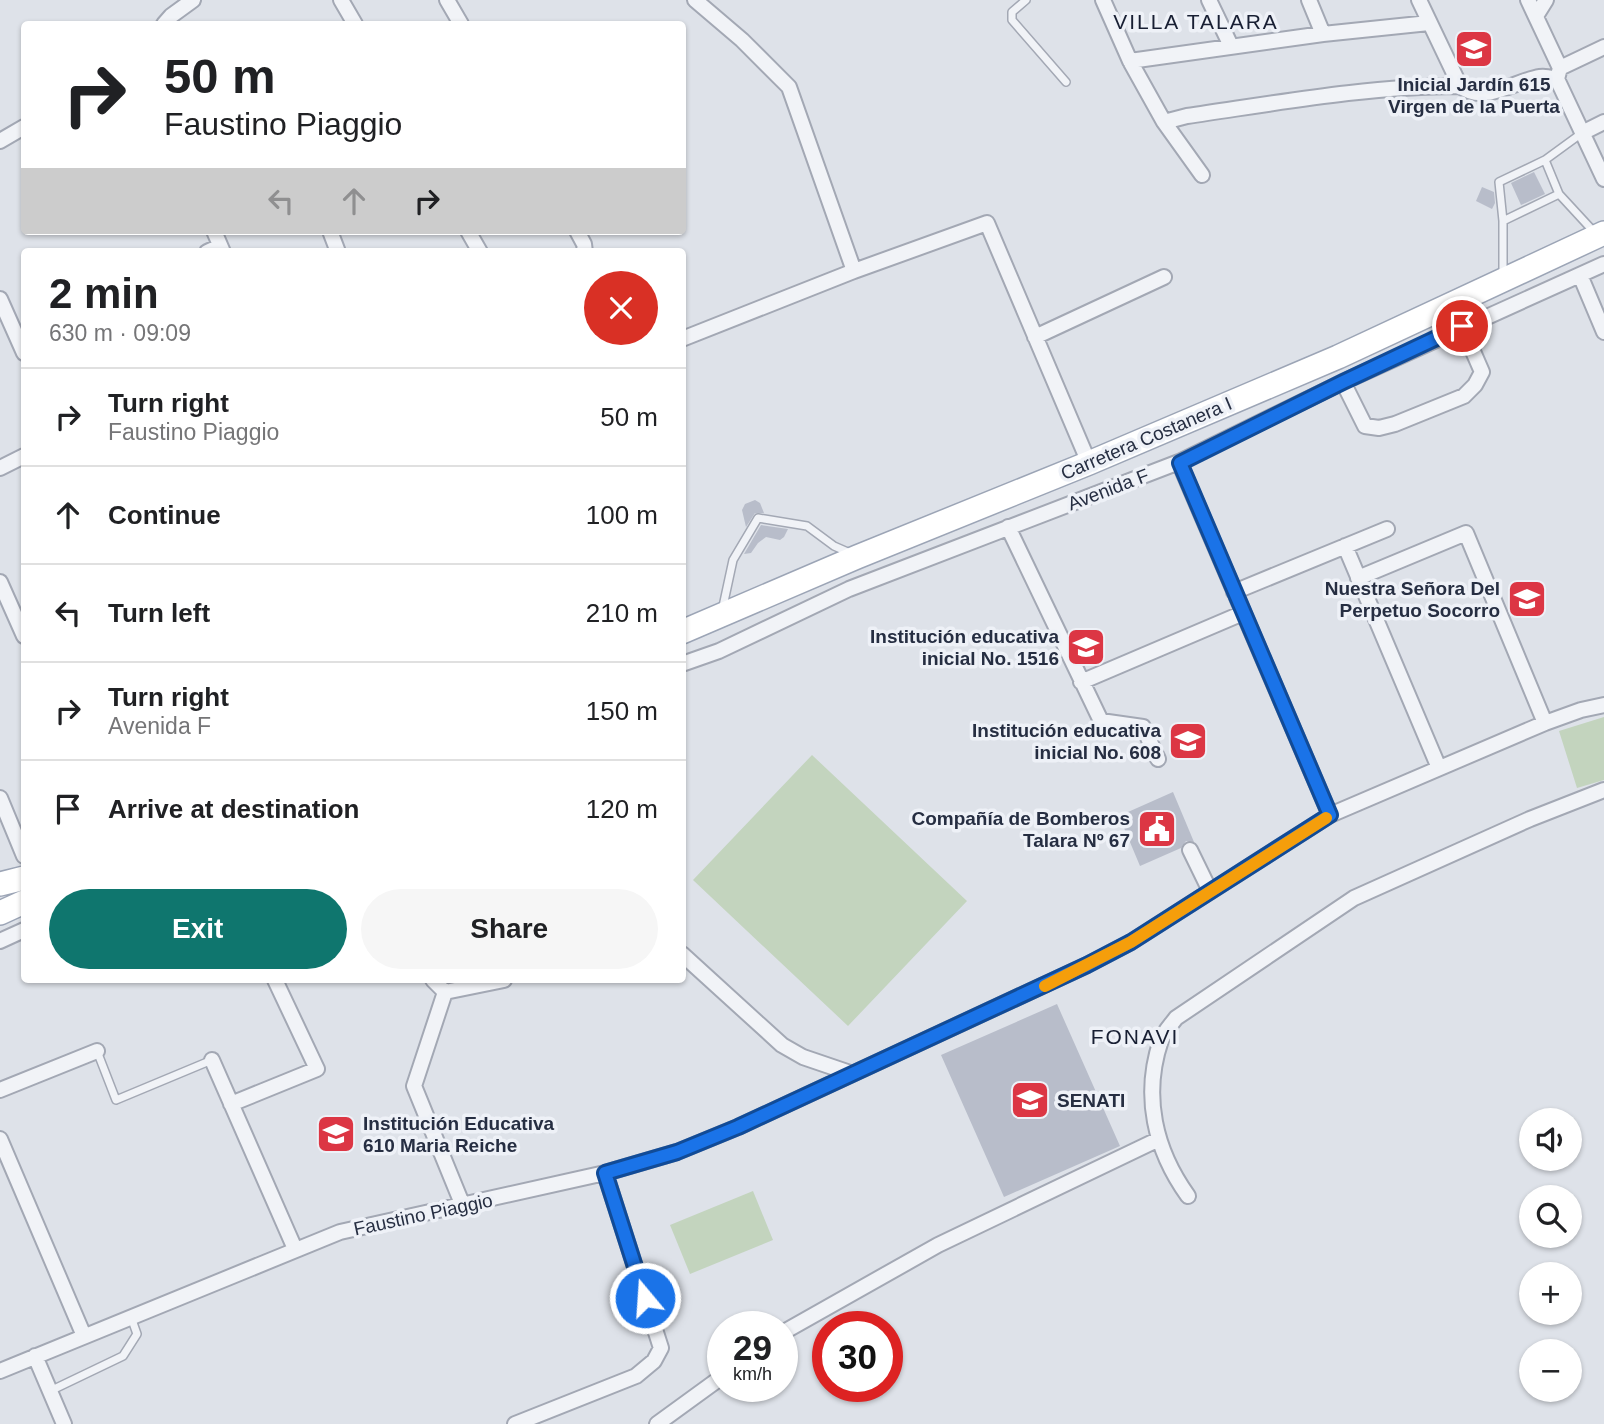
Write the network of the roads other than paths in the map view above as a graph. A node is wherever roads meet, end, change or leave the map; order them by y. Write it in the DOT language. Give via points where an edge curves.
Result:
graph roads {
  1 [pos="193,0"];
  2 [pos="341,0"];
  3 [pos="447,0"];
  4 [pos="695,0"];
  5 [pos="1026,0"];
  6 [pos="1103,0"];
  7 [pos="1209,0"];
  8 [pos="1309,0"];
  9 [pos="1419,0"];
  10 [pos="1528,0"];
  11 [pos="1546,0"];
  12 [pos="1536,16"];
  13 [pos="167,21"];
  14 [pos="353,21"];
  15 [pos="459,21"];
  16 [pos="1429,23"];
  17 [pos="1323,34"];
  18 [pos="1231,46"];
  19 [pos="1604,47"];
  20 [pos="1130,61"];
  21 [pos="1558,74"];
  22 [pos="1066,82"];
  23 [pos="1460,86"];
  24 [pos="1164,122"];
  25 [pos="1604,122"];
  26 [pos="21,129"];
  27 [pos="1582,133"];
  28 [pos="0,141"];
  29 [pos="1545,160"];
  30 [pos="1202,175"];
  31 [pos="1604,179"];
  32 [pos="1559,194"];
  33 [pos="1503,221"];
  34 [pos="1601,234"];
  35 [pos="1604,264"];
  36 [pos="854,271"];
  37 [pos="1580,275"];
  38 [pos="1164,277"];
  39 [pos="1503,281"];
  40 [pos="0,299"];
  41 [pos="1462,326"];
  42 [pos="1604,332"];
  43 [pos="686,337"];
  44 [pos="1035,337"];
  45 [pos="21,340"];
  46 [pos="1343,382"];
  47 [pos="21,458"];
  48 [pos="1089,463"];
  49 [pos="1180,463"];
  50 [pos="0,468"];
  51 [pos="1008,527"];
  52 [pos="1387,529"];
  53 [pos="1345,547"];
  54 [pos="857,557"];
  55 [pos="1358,578"];
  56 [pos="0,582"];
  57 [pos="1234,592"];
  58 [pos="1243,613"];
  59 [pos="721,615"];
  60 [pos="21,629"];
  61 [pos="686,630"];
  62 [pos="686,663"];
  63 [pos="1081,682"];
  64 [pos="1604,705"];
  65 [pos="1545,723"];
  66 [pos="1158,760"];
  67 [pos="1439,768"];
  68 [pos="1604,790"];
  69 [pos="0,798"];
  70 [pos="1330,815"];
  71 [pos="21,849"];
  72 [pos="1190,850"];
  73 [pos="21,878"];
  74 [pos="0,884"];
  75 [pos="1210,891"];
  76 [pos="21,903"];
  77 [pos="0,913"];
  78 [pos="21,931"];
  79 [pos="0,941"];
  80 [pos="686,958"];
  81 [pos="276,983"];
  82 [pos="436,983"];
  83 [pos="489,983"];
  84 [pos="445,992"];
  85 [pos="97,1051"];
  86 [pos="212,1060"];
  87 [pos="850,1073"];
  88 [pos="0,1090"];
  89 [pos="231,1104"];
  90 [pos="0,1139"];
  91 [pos="1157,1140"];
  92 [pos="605,1173"];
  93 [pos="1188,1196"];
  94 [pos="463,1206"];
  95 [pos="295,1248"];
  96 [pos="131,1317"];
  97 [pos="798,1324"];
  98 [pos="84,1336"];
  99 [pos="36,1356"];
  100 [pos="0,1371"];
  101 [pos="707,1388"];
  102 [pos="50,1391"];
  103 [pos="64,1424"];
  104 [pos="515,1424"];
  105 [pos="657,1424"];
  1 -- 13 [label="street"];
  2 -- 14 [label="street"];
  3 -- 15 [label="street"];
  4 -- 36 [label="street" via="789,87"];
  5 -- 22 [label="lane" via="1012,12 1012,20"];
  6 -- 20 [label="street"];
  7 -- 18 [label="street"];
  8 -- 17 [label="street"];
  9 -- 16 [label="street"];
  10 -- 12 [label="street"];
  11 -- 12 [label="street"];
  12 -- 21 [label="street"];
  16 -- 17 [label="street"];
  16 -- 23 [label="street"];
  17 -- 18 [label="street"];
  18 -- 20 [label="street"];
  19 -- 21 [label="street"];
  20 -- 24 [label="street"];
  21 -- 23 [label="street" via="1479,95"];
  21 -- 27 [label="street"];
  23 -- 24 [label="street" via="1328,96"];
  24 -- 30 [label="street"];
  25 -- 27 [label="street"];
  26 -- 28 [label="street"];
  27 -- 29 [label="lane"];
  27 -- 31 [label="street"];
  29 -- 32 [label="lane"];
  29 -- 33 [label="lane" via="1499,182"];
  32 -- 33 [label="lane"];
  32 -- 34 [label="lane"];
  33 -- 39 [label="lane"];
  34 -- 39 [label="main road, Carretera Costanera I"];
  35 -- 37 [label="street, Avenida F"];
  36 -- 43 [label="street"];
  36 -- 44 [label="street" via="986,223"];
  37 -- 41 [label="street, Avenida F"];
  37 -- 42 [label="street"];
  38 -- 44 [label="street"];
  39 -- 48 [label="main road, Carretera Costanera I"];
  40 -- 45 [label="street"];
  41 -- 46 [label="street, Avenida F"];
  41 -- 46 [label="street" via="1482,372 1464,396 1379,428 1365,426"];
  44 -- 48 [label="street"];
  46 -- 49 [label="street, Avenida F"];
  47 -- 50 [label="street"];
  48 -- 54 [label="main road, Carretera Costanera I"];
  49 -- 51 [label="street, Avenida F"];
  49 -- 57 [label="street"];
  51 -- 62 [label="street, Avenida F" via="849,589"];
  51 -- 63 [label="street"];
  52 -- 53 [label="street"];
  53 -- 55 [label="street"];
  53 -- 57 [label="street"];
  54 -- 59 [label="main road, Carretera Costanera I"];
  54 -- 59 [label="lane" via="807,526 758,518 733,560"];
  55 -- 65 [label="street" via="1466,533"];
  55 -- 67 [label="street"];
  56 -- 60 [label="street"];
  57 -- 58 [label="street"];
  58 -- 63 [label="street"];
  58 -- 70 [label="street"];
  59 -- 61 [label="main road, Carretera Costanera I"];
  63 -- 66 [label="street" via="1101,721 1143,727"];
  64 -- 65 [label="street, Faustino Piaggio"];
  65 -- 67 [label="street, Faustino Piaggio"];
  67 -- 70 [label="street, Faustino Piaggio"];
  68 -- 91 [label="street" via="1354,898 1176,1018 1161,1038 1154,1069"];
  69 -- 71 [label="street"];
  70 -- 75 [label="street, Faustino Piaggio"];
  72 -- 75 [label="street"];
  73 -- 74 [label="main road"];
  75 -- 87 [label="street, Faustino Piaggio" via="1087,965"];
  76 -- 77 [label="main road"];
  78 -- 79 [label="street"];
  80 -- 87 [label="street" via="782,1045"];
  81 -- 89 [label="street" via="317,1069"];
  82 -- 84 [label="street"];
  83 -- 84 [label="street"];
  84 -- 94 [label="street" via="414,1086"];
  85 -- 86 [label="lane" via="116,1100"];
  85 -- 88 [label="street"];
  86 -- 89 [label="street"];
  87 -- 92 [label="street, Faustino Piaggio" via="677,1152"];
  89 -- 95 [label="street"];
  90 -- 98 [label="street"];
  91 -- 93 [label="street" via="1172,1175"];
  91 -- 97 [label="street" via="938,1245"];
  92 -- 94 [label="street, Faustino Piaggio"];
  92 -- 104 [label="street" via="661,1348 636,1376"];
  94 -- 95 [label="street, Faustino Piaggio" via="359,1226"];
  95 -- 96 [label="street, Faustino Piaggio"];
  96 -- 98 [label="street, Faustino Piaggio"];
  96 -- 102 [label="lane" via="138,1334 123,1356"];
  98 -- 99 [label="street, Faustino Piaggio"];
  99 -- 100 [label="street, Faustino Piaggio"];
  99 -- 102 [label="street"];
  101 -- 105 [label="street"];
  102 -- 103 [label="street"];
}
